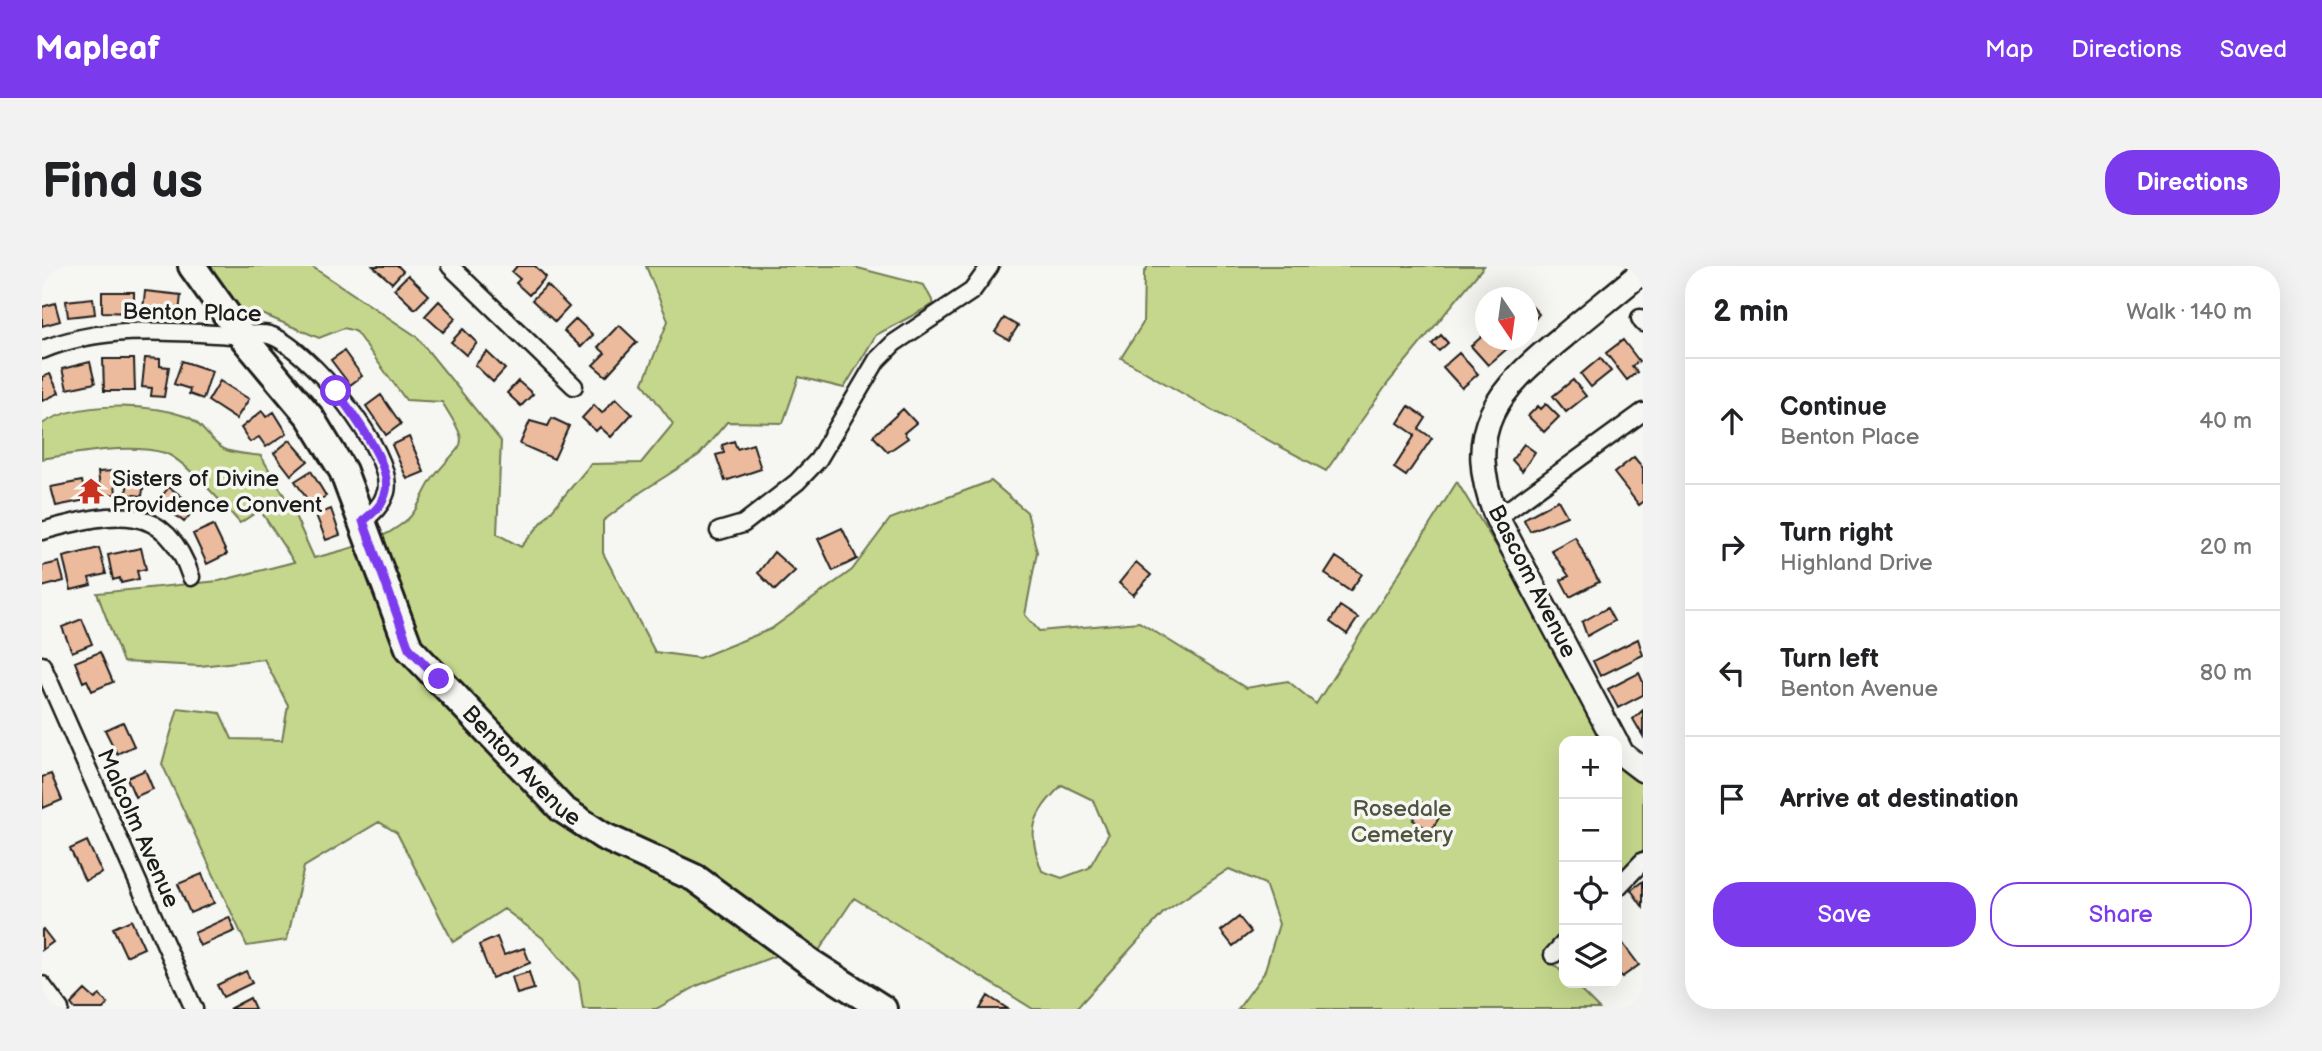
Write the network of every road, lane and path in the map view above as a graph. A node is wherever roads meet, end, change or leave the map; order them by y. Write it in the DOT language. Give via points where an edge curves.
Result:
graph roads {
  1 [pos="192,266"];
  2 [pos="450,266"];
  3 [pos="990,266"];
  4 [pos="1643,271"];
  5 [pos="242,335"];
  6 [pos="42,350"];
  7 [pos="574,386"];
  8 [pos="1643,412"];
  9 [pos="1497,518"];
  10 [pos="363,521"];
  11 [pos="42,531"];
  12 [pos="719,531"];
  13 [pos="191,578"];
  14 [pos="42,665"];
  15 [pos="1612,736"];
  16 [pos="1622,754"];
  17 [pos="1643,770"];
  18 [pos="1643,861"];
  19 [pos="1622,883"];
  20 [pos="1559,948"];
  21 [pos="1553,955"];
  22 [pos="42,985"];
  23 [pos="60,1009"];
  24 [pos="194,1009"];
  25 [pos="883,1009"];
  1 -- 5 [label="main road, Benton Avenue"];
  2 -- 7 [label="street"];
  3 -- 12 [label="street" via="972,291 894,343 877,360 818,460 797,482 743,524"];
  4 -- 9 [label="street, Bascom Avenue" via="1505,389 1490,417 1483,448 1484,478"];
  5 -- 6 [label="street, Benton Place" via="144,330 66,340"];
  5 -- 10 [label="main road, Benton Avenue" via="310,417 344,471"];
  5 -- 10 [label="street, Benton Place" via="268,334 289,345 317,368 358,422 376,453 387,490 378,509"];
  8 -- 9 [label="street"];
  9 -- 15 [label="street, Bascom Avenue"];
  10 -- 25 [label="main road, Benton Avenue" via="409,648 562,809 603,836 695,878 811,964"];
  11 -- 13 [label="street" via="122,514 144,519 176,544"];
  14 -- 24 [label="street, Malcolm Avenue"];
  16 -- 17 [label="street, Bascom Avenue"];
  18 -- 19 [label="street"];
  20 -- 21 [label="street"];
  22 -- 23 [label="street"];
}
